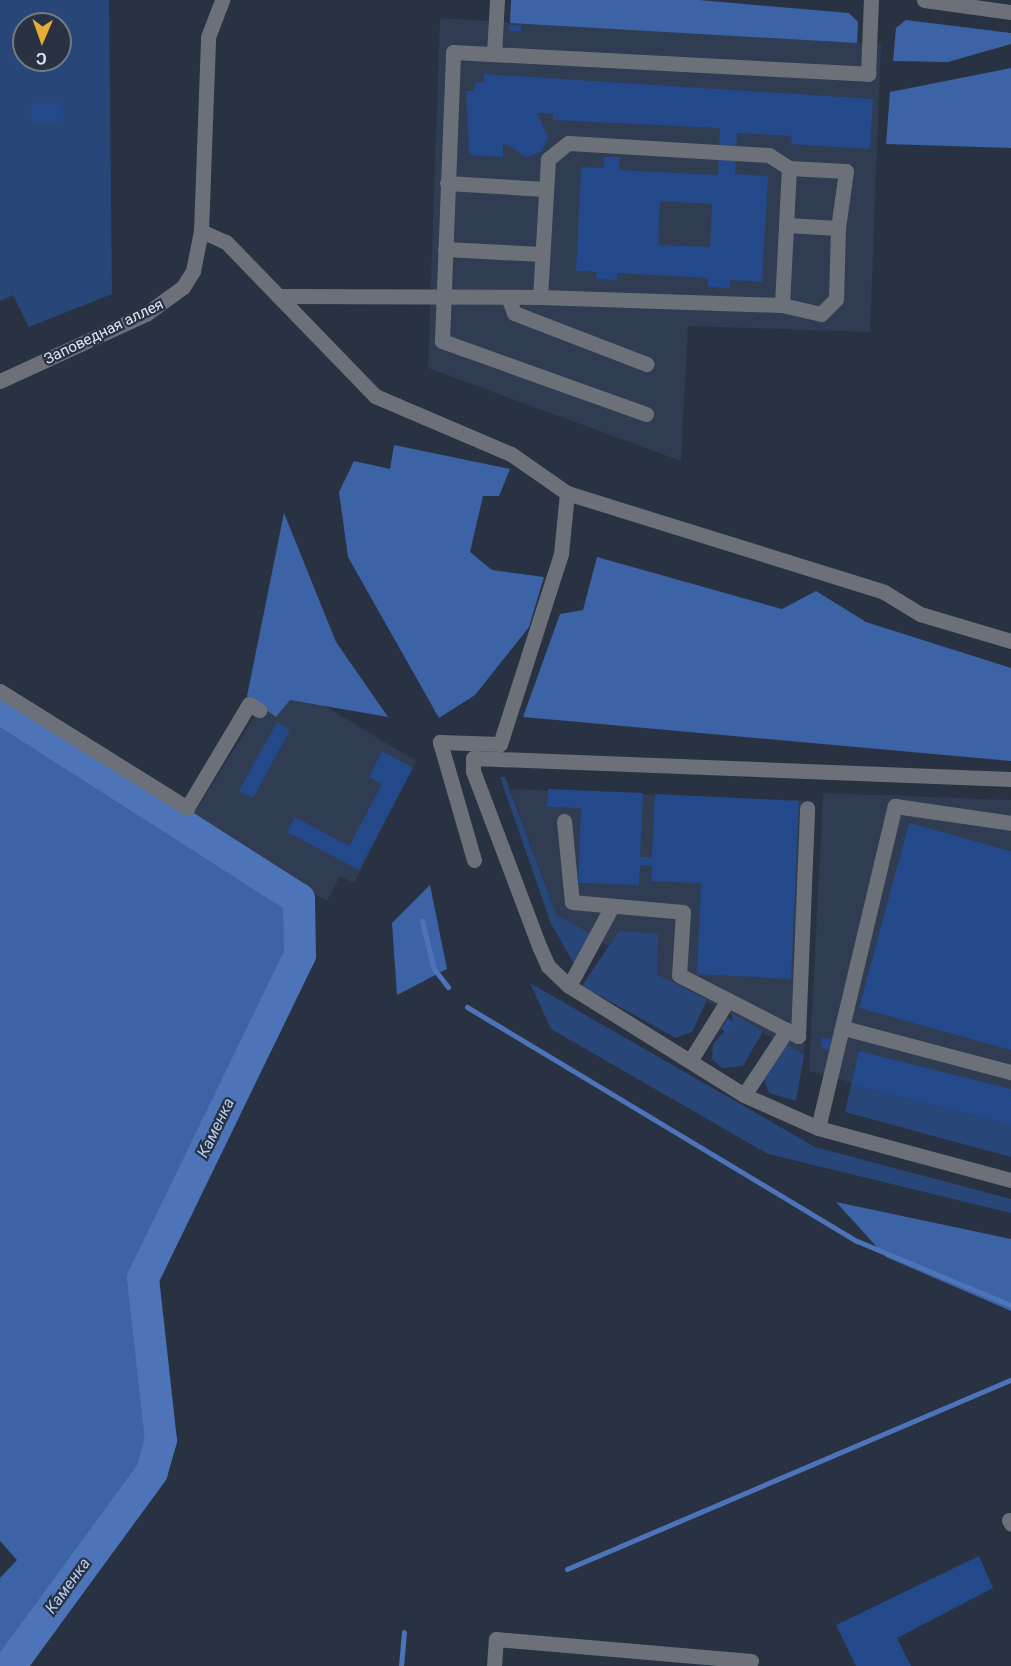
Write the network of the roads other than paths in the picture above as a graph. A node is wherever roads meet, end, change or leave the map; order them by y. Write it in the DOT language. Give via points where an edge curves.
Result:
graph roads {
  1 [pos="222,0"];
  2 [pos="497,0"];
  3 [pos="871,0"];
  4 [pos="924,0"];
  5 [pos="1011,12"];
  6 [pos="494,54"];
  7 [pos="789,168"];
  8 [pos="447,183"];
  9 [pos="544,189"];
  10 [pos="786,225"];
  11 [pos="838,228"];
  12 [pos="201,231"];
  13 [pos="445,249"];
  14 [pos="542,254"];
  15 [pos="278,296"];
  16 [pos="444,297"];
  17 [pos="508,297"];
  18 [pos="540,297"];
  19 [pos="782,305"];
  20 [pos="646,364"];
  21 [pos="0,381"];
  22 [pos="646,414"];
  23 [pos="567,493"];
  24 [pos="1011,641"];
  25 [pos="0,691"];
  26 [pos="259,710"];
  27 [pos="1011,779"];
  28 [pos="807,808"];
  29 [pos="564,821"];
  30 [pos="1011,823"];
  31 [pos="474,860"];
  32 [pos="612,906"];
  33 [pos="569,986"];
  34 [pos="728,1000"];
  35 [pos="844,1028"];
  36 [pos="787,1030"];
  37 [pos="690,1061"];
  38 [pos="1011,1072"];
  39 [pos="744,1095"];
  40 [pos="818,1128"];
  41 [pos="1011,1180"];
  42 [pos="751,1661"];
  43 [pos="494,1666"];
  1 -- 12 [label="street, Заповедная аллея" via="208,37"];
  2 -- 6 [label="street"];
  3 -- 6 [label="street" via="868,75"];
  4 -- 5 [label="street"];
  6 -- 8 [label="street" via="453,52"];
  7 -- 9 [label="street" via="769,155 568,143 548,159"];
  7 -- 10 [label="street"];
  7 -- 11 [label="street" via="846,171"];
  8 -- 9 [label="street"];
  8 -- 13 [label="street"];
  9 -- 14 [label="street"];
  10 -- 11 [label="street"];
  10 -- 19 [label="street"];
  11 -- 19 [label="street" via="836,299 821,314"];
  12 -- 15 [label="street" via="226,242"];
  12 -- 21 [label="street, Заповедная аллея" via="193,271 168,301"];
  13 -- 14 [label="street"];
  13 -- 16 [label="street"];
  14 -- 18 [label="street"];
  15 -- 16 [label="street"];
  15 -- 23 [label="street" via="375,396 511,454"];
  16 -- 17 [label="street"];
  16 -- 22 [label="street" via="442,341"];
  17 -- 18 [label="street"];
  17 -- 20 [label="street" via="514,313"];
  18 -- 19 [label="street"];
  23 -- 24 [label="street" via="884,592 920,614"];
  23 -- 31 [label="street" via="558,565 500,744 440,742"];
  25 -- 26 [label="street" via="187,808 249,704"];
  27 -- 33 [label="street" via="473,758 473,771 540,948 548,966"];
  28 -- 36 [label="street" via="798,1036"];
  29 -- 32 [label="street" via="572,902"];
  30 -- 35 [label="street" via="895,806"];
  32 -- 33 [label="street"];
  32 -- 34 [label="street" via="683,912 679,975"];
  33 -- 37 [label="street"];
  34 -- 36 [label="street"];
  34 -- 37 [label="street"];
  35 -- 38 [label="street"];
  35 -- 40 [label="street"];
  36 -- 39 [label="street"];
  37 -- 39 [label="street"];
  39 -- 40 [label="street"];
  40 -- 41 [label="street"];
  42 -- 43 [label="street" via="496,1639"];
}
